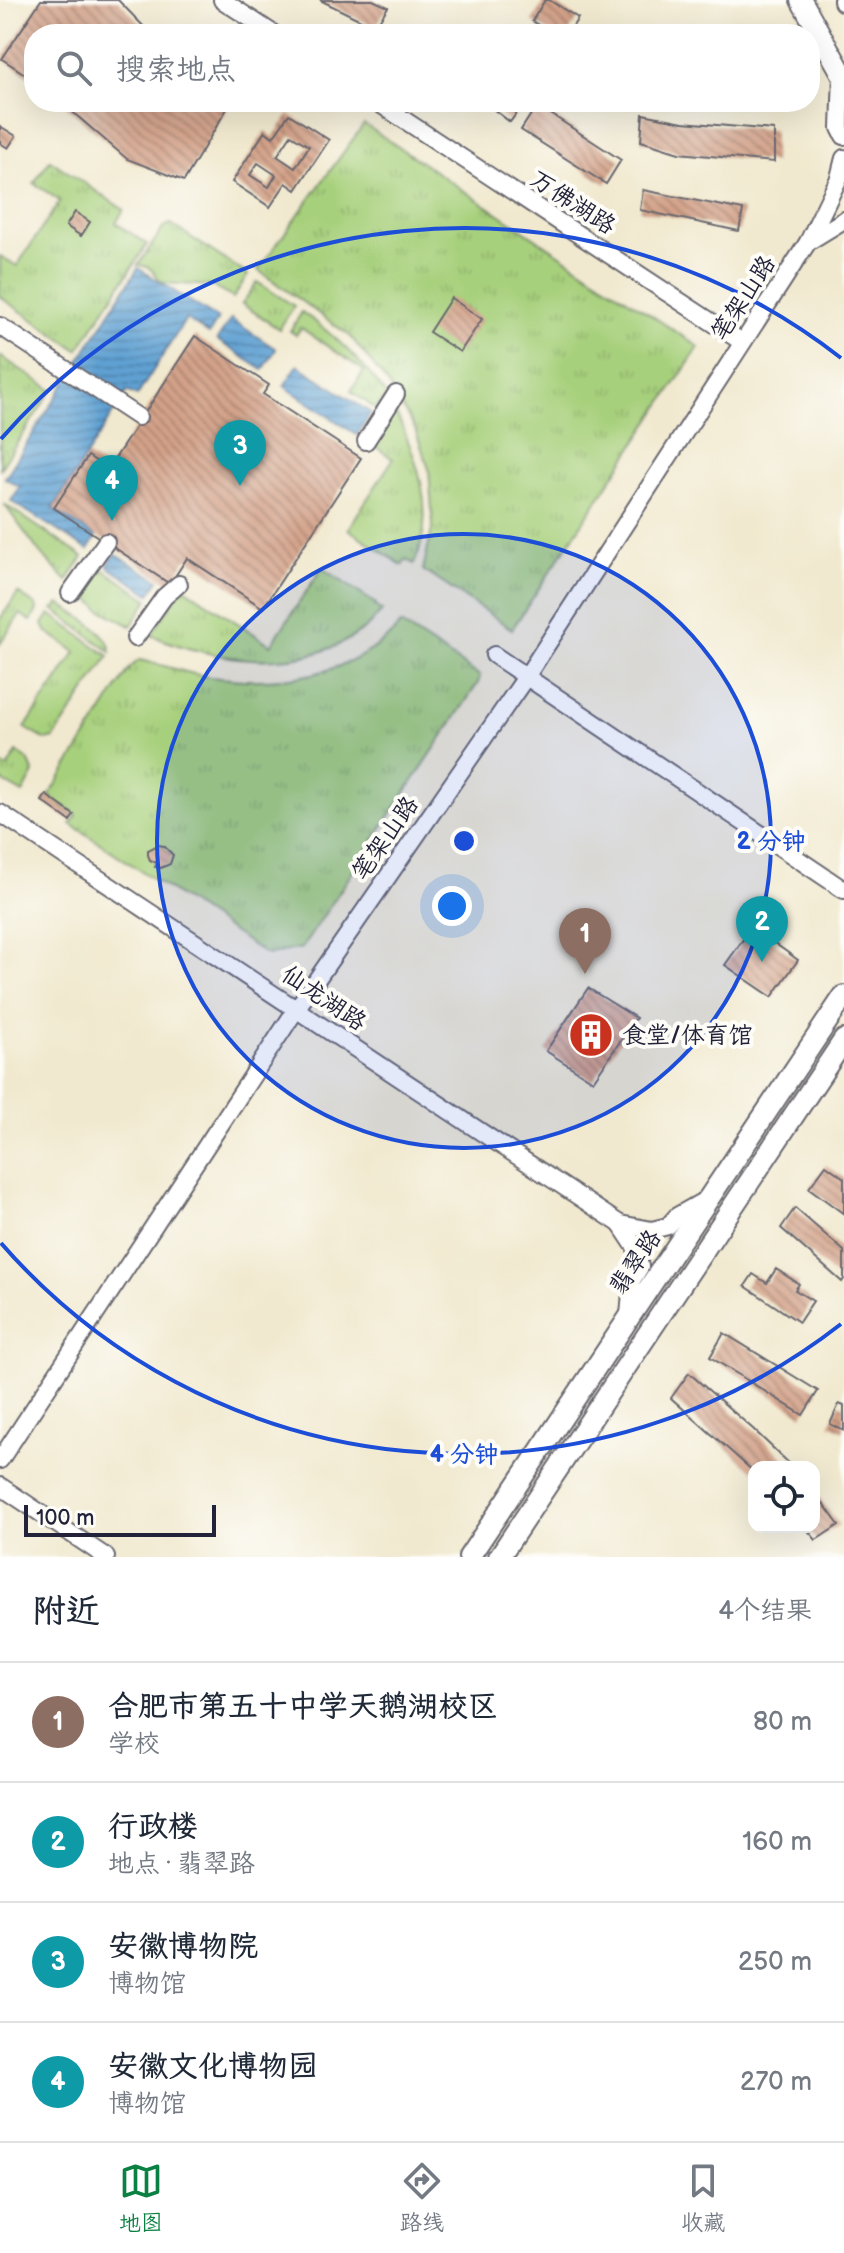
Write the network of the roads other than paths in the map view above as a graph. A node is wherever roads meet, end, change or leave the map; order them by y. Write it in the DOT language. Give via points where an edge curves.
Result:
graph roads {
  1 [pos="222,0"];
  2 [pos="801,0"];
  3 [pos="259,24"];
  4 [pos="814,24"];
  5 [pos="820,34"];
  6 [pos="843,76"];
  7 [pos="392,112"];
  8 [pos="844,136"];
  9 [pos="844,158"];
  10 [pos="844,220"];
  11 [pos="808,242"];
  12 [pos="0,326"];
  13 [pos="742,342"];
  14 [pos="396,394"];
  15 [pos="138,417"];
  16 [pos="366,441"];
  17 [pos="106,542"];
  18 [pos="179,584"];
  19 [pos="70,593"];
  20 [pos="135,638"];
  21 [pos="494,655"];
  22 [pos="526,677"];
  23 [pos="0,813"];
  24 [pos="844,890"];
  25 [pos="844,996"];
  26 [pos="297,1008"];
  27 [pos="844,1040"];
  28 [pos="708,1198"];
  29 [pos="620,1224"];
  30 [pos="628,1318"];
  31 [pos="0,1460"];
  32 [pos="0,1486"];
  33 [pos="106,1557"];
  34 [pos="469,1557"];
  35 [pos="499,1557"];
  1 -- 3 [label="street"];
  2 -- 4 [label="main road"];
  5 -- 6 [label="main road"];
  6 -- 8 [label="street"];
  7 -- 13 [label="street, 万佛湖路"];
  9 -- 11 [label="street, 笔架山路"];
  10 -- 11 [label="street"];
  11 -- 13 [label="street, 笔架山路"];
  12 -- 15 [label="street"];
  13 -- 22 [label="street, 笔架山路"];
  14 -- 16 [label="street"];
  17 -- 19 [label="street"];
  18 -- 20 [label="street"];
  21 -- 22 [label="street"];
  22 -- 24 [label="street"];
  22 -- 26 [label="street, 笔架山路"];
  23 -- 26 [label="street, 仙龙湖路"];
  25 -- 28 [label="main road, 翡翠路"];
  26 -- 29 [label="street, 仙龙湖路"];
  26 -- 31 [label="street, 笔架山路"];
  27 -- 35 [label="main road"];
  28 -- 29 [label="street" via="668,1226 652,1230"];
  28 -- 30 [label="main road, 翡翠路"];
  29 -- 30 [label="street" via="636,1248 640,1267 632,1280"];
  30 -- 34 [label="main road, 翡翠路"];
  32 -- 33 [label="street"];
}
